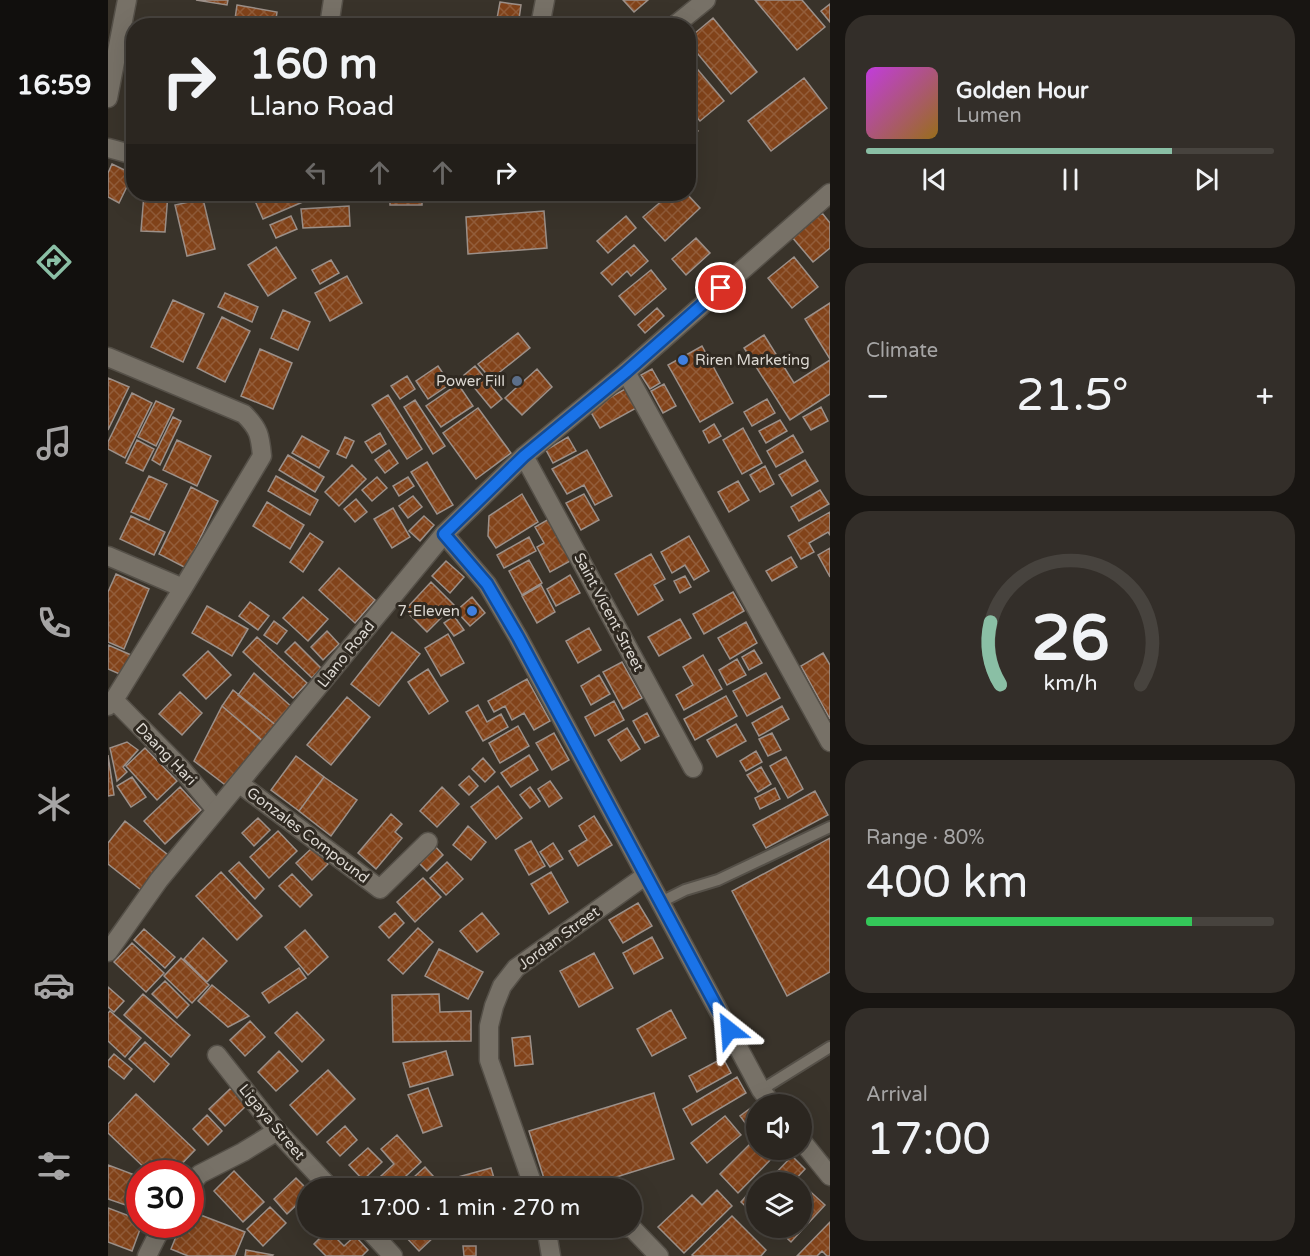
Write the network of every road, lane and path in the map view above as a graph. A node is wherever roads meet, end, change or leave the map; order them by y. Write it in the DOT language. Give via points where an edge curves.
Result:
graph roads {
  1 [pos="127,0"];
  2 [pos="333,0"];
  3 [pos="545,0"];
  4 [pos="706,0"];
  5 [pos="330,18"];
  6 [pos="542,18"];
  7 [pos="684,18"];
  8 [pos="108,98"];
  9 [pos="108,148"];
  10 [pos="126,153"];
  11 [pos="830,193"];
  12 [pos="108,357"];
  13 [pos="626,372"];
  14 [pos="524,456"];
  15 [pos="444,534"];
  16 [pos="108,556"];
  17 [pos="183,588"];
  18 [pos="111,703"];
  19 [pos="830,742"];
  20 [pos="693,768"];
  21 [pos="240,784"];
  22 [pos="216,810"];
  23 [pos="830,827"];
  24 [pos="428,842"];
  25 [pos="645,876"];
  26 [pos="660,902"];
  27 [pos="108,952"];
  28 [pos="830,1047"];
  29 [pos="217,1055"];
  30 [pos="764,1094"];
  31 [pos="770,1094"];
  32 [pos="277,1131"];
  33 [pos="812,1154"];
  34 [pos="204,1172"];
  35 [pos="830,1176"];
  36 [pos="321,1178"];
  37 [pos="530,1178"];
  38 [pos="156,1238"];
  39 [pos="376,1238"];
  40 [pos="548,1238"];
  41 [pos="642,1238"];
  42 [pos="147,1256"];
  43 [pos="393,1256"];
  44 [pos="551,1256"];
  45 [pos="659,1256"];
  1 -- 8 [label="street"];
  2 -- 5 [label="street"];
  3 -- 6 [label="street"];
  4 -- 7 [label="street"];
  9 -- 10 [label="street"];
  11 -- 13 [label="street, Llano Road"];
  12 -- 17 [label="street" via="244,414 260,437 262,456"];
  13 -- 14 [label="street, Llano Road"];
  13 -- 19 [label="street"];
  14 -- 15 [label="street, Llano Road"];
  14 -- 20 [label="street, Saint Vicent Street"];
  15 -- 21 [label="street, Llano Road"];
  15 -- 25 [label="street" via="487,584"];
  16 -- 17 [label="street"];
  17 -- 18 [label="street"];
  18 -- 22 [label="street, Daang Hari" via="180,767"];
  21 -- 22 [label="street, Llano Road"];
  21 -- 24 [label="street, Gonzales Compound" via="380,889"];
  22 -- 27 [label="street, Llano Road"];
  23 -- 26 [label="lane" via="718,880"];
  25 -- 26 [label="street"];
  25 -- 37 [label="street, Jordan Street" via="516,968 502,986 494,1006 489,1026 489,1060"];
  26 -- 30 [label="street"];
  28 -- 31 [label="lane"];
  29 -- 32 [label="street, Ligaya Street"];
  32 -- 34 [label="street"];
  32 -- 36 [label="street, Ligaya Street"];
  33 -- 35 [label="street"];
  38 -- 42 [label="street"];
  39 -- 43 [label="street"];
  40 -- 44 [label="street"];
  41 -- 45 [label="street"];
}
